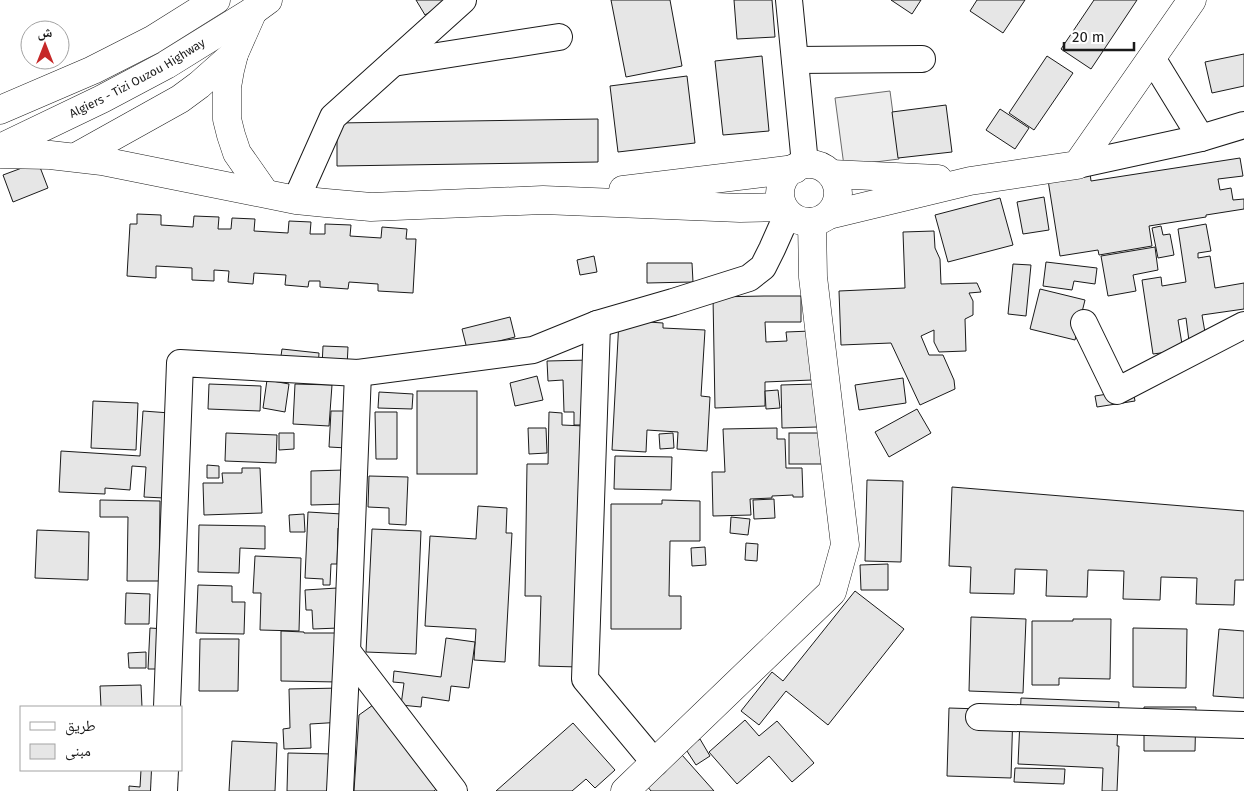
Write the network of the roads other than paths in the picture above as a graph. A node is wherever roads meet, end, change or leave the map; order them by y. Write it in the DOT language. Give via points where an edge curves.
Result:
graph roads {
  1 [pos="216,0"];
  2 [pos="463,0"];
  3 [pos="789,0"];
  4 [pos="1192,0"];
  5 [pos="260,6"];
  6 [pos="559,36"];
  7 [pos="234,54"];
  8 [pos="1152,58"];
  9 [pos="922,59"];
  10 [pos="795,60"];
  11 [pos="393,63"];
  12 [pos="0,110"];
  13 [pos="1244,125"];
  14 [pos="1201,138"];
  15 [pos="0,148"];
  16 [pos="0,154"];
  17 [pos="76,157"];
  18 [pos="1077,165"];
  19 [pos="800,167"];
  20 [pos="832,174"];
  21 [pos="970,181"];
  22 [pos="265,193"];
  23 [pos="296,200"];
  24 [pos="543,200"];
  25 [pos="803,214"];
  26 [pos="1084,323"];
  27 [pos="597,324"];
  28 [pos="1244,324"];
  29 [pos="358,373"];
  30 [pos="347,651"];
  31 [pos="167,706"];
  32 [pos="979,717"];
  33 [pos="1244,725"];
  34 [pos="655,763"];
  35 [pos="165,771"];
  36 [pos="164,791"];
  37 [pos="340,791"];
  38 [pos="454,791"];
  39 [pos="625,791"];
  1 -- 12 [label="main road" via="152,40 93,70"];
  2 -- 11 [label="street"];
  3 -- 10 [label="street"];
  4 -- 8 [label="main road"];
  5 -- 7 [label="main road"];
  5 -- 15 [label="main road, Algiers - Tizi Ouzou Highway" via="166,65"];
  6 -- 11 [label="street"];
  7 -- 17 [label="main road" via="180,99"];
  7 -- 22 [label="main road" via="227,87 231,135 237,154"];
  8 -- 14 [label="street"];
  8 -- 18 [label="main road"];
  9 -- 10 [label="street"];
  10 -- 19 [label="street"];
  11 -- 23 [label="street" via="333,118"];
  13 -- 14 [label="street"];
  14 -- 18 [label="street"];
  16 -- 17 [label="main road"];
  17 -- 22 [label="main road"];
  18 -- 21 [label="main road"];
  19 -- 20 [label="main road" via="815,165"];
  19 -- 24 [label="main road"];
  19 -- 25 [label="main road" via="784,179 780,193"];
  20 -- 21 [label="main road"];
  20 -- 25 [label="main road" via="839,195 836,206"];
  21 -- 25 [label="main road"];
  22 -- 23 [label="main road"];
  23 -- 24 [label="main road" via="372,206"];
  24 -- 25 [label="main road" via="740,208"];
  25 -- 27 [label="street" via="772,249 763,267 749,278"];
  25 -- 34 [label="main road" via="845,545 832,592"];
  26 -- 28 [label="street" via="1117,390"];
  27 -- 29 [label="street" via="533,350"];
  27 -- 34 [label="street" via="585,679"];
  29 -- 30 [label="street"];
  29 -- 31 [label="street" via="180,363"];
  30 -- 37 [label="street"];
  30 -- 38 [label="street"];
  32 -- 33 [label="street"];
  34 -- 39 [label="main road"];
  35 -- 36 [label="street"];
}
